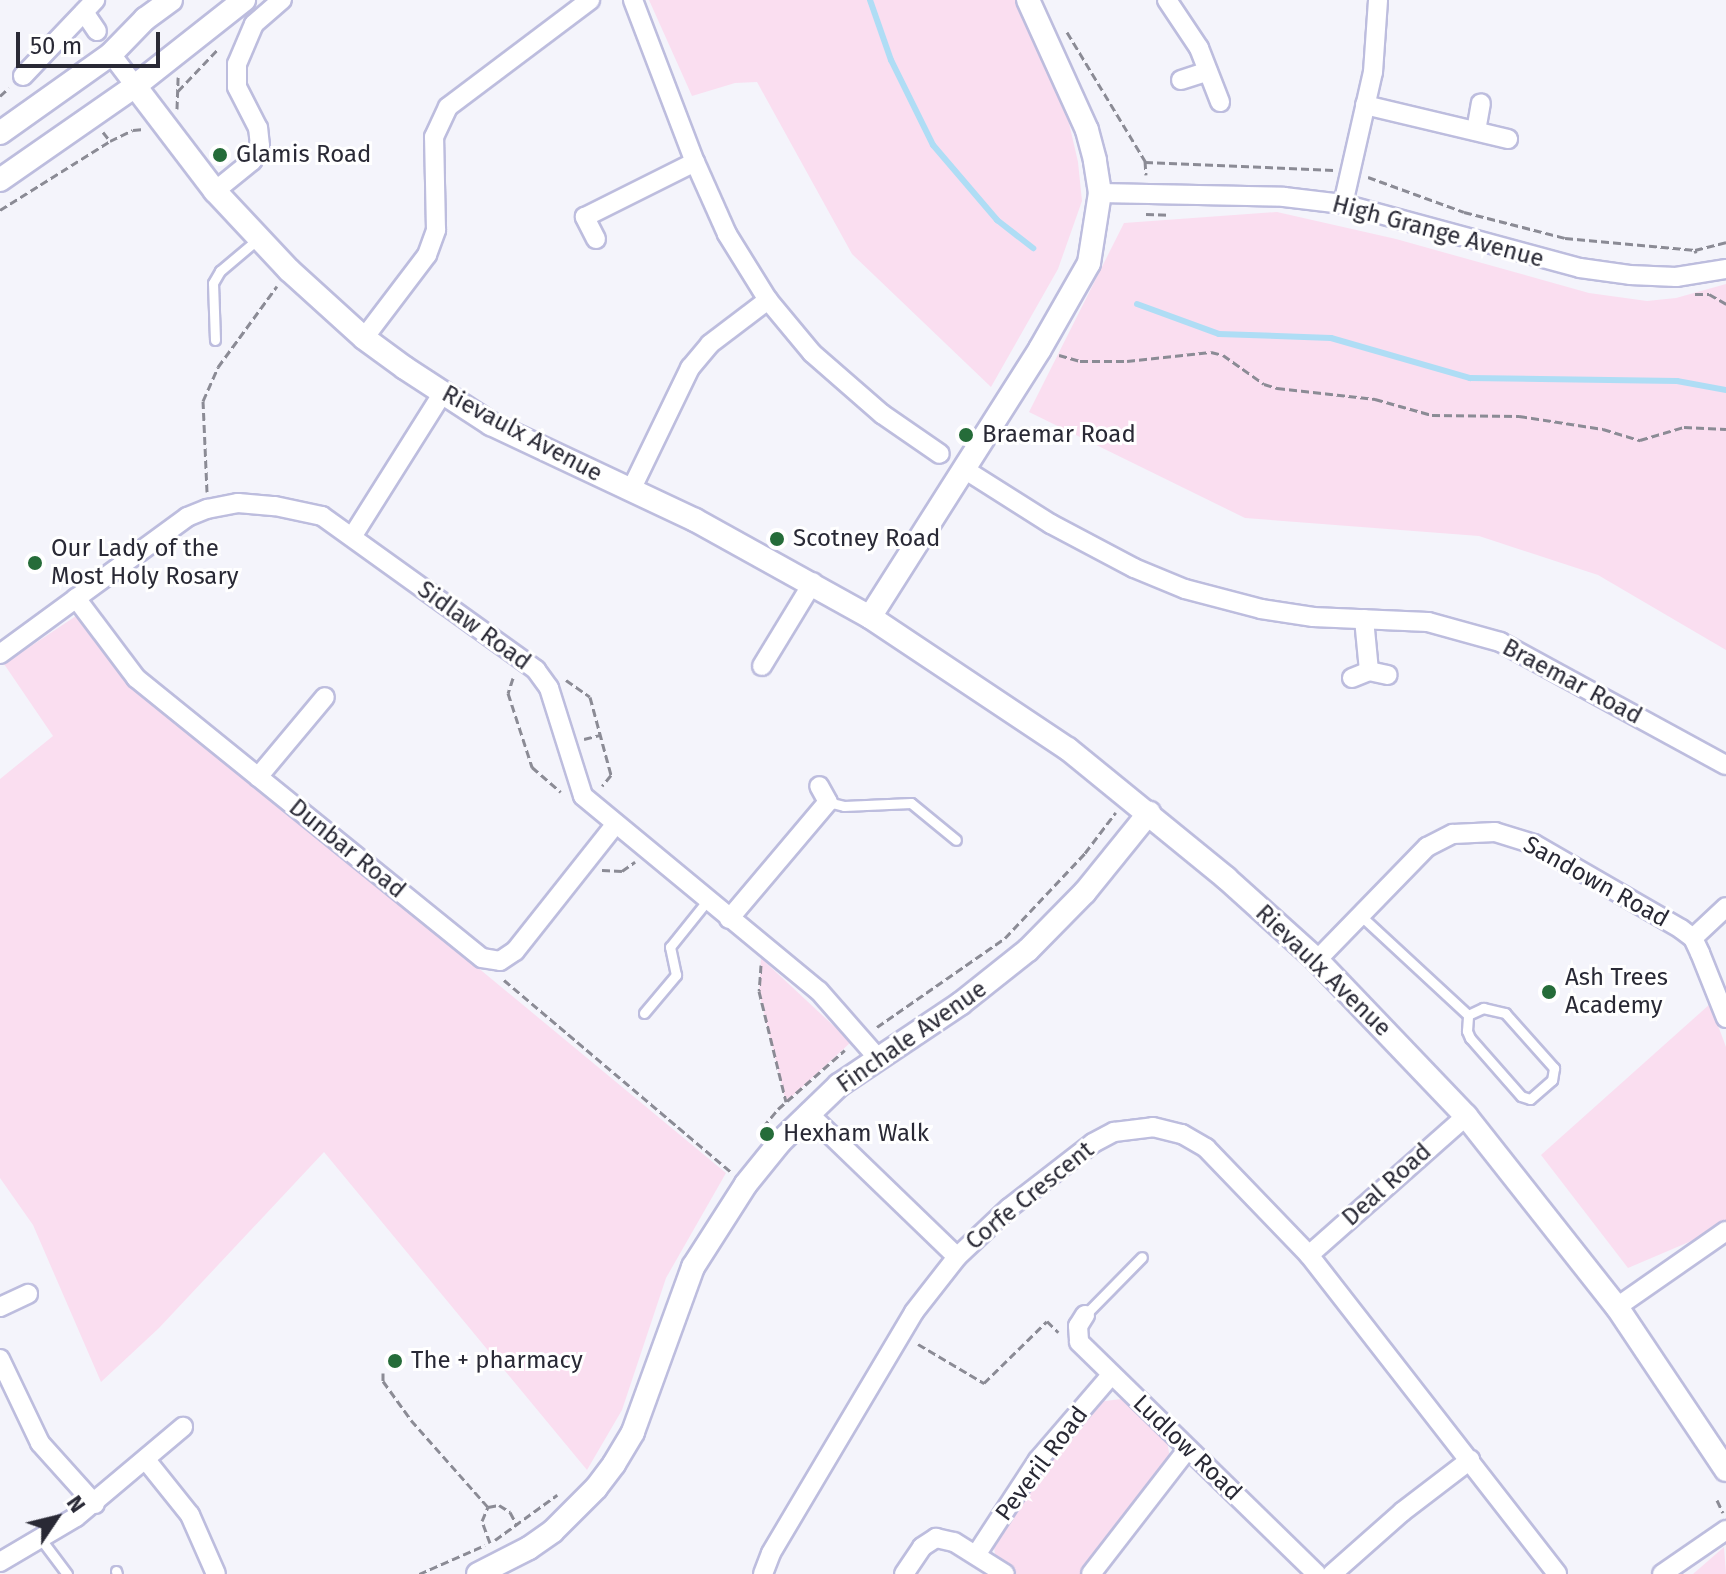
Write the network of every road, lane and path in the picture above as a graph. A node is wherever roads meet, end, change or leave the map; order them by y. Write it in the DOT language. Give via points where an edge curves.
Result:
graph roads {
  1 [pos="171,0"];
  2 [pos="244,0"];
  3 [pos="282,0"];
  4 [pos="590,0"];
  5 [pos="633,0"];
  6 [pos="1028,0"];
  7 [pos="1167,0"];
  8 [pos="1378,0"];
  9 [pos="89,6"];
  10 [pos="1065,28"];
  11 [pos="97,31"];
  12 [pos="111,54"];
  13 [pos="238,58"];
  14 [pos="1208,71"];
  15 [pos="23,76"];
  16 [pos="1181,80"];
  17 [pos="135,86"];
  18 [pos="178,91"];
  19 [pos="1220,102"];
  20 [pos="1481,103"];
  21 [pos="1365,105"];
  22 [pos="1476,131"];
  23 [pos="0,133"];
  24 [pos="1508,139"];
  25 [pos="110,141"];
  26 [pos="1145,161"];
  27 [pos="695,162"];
  28 [pos="1350,170"];
  29 [pos="0,180"];
  30 [pos="215,191"];
  31 [pos="1100,193"];
  32 [pos="1147,195"];
  33 [pos="1343,204"];
  34 [pos="0,210"];
  35 [pos="1174,215"];
  36 [pos="259,238"];
  37 [pos="596,239"];
  38 [pos="1726,242"];
  39 [pos="1695,250"];
  40 [pos="1726,269"];
  41 [pos="289,270"];
  42 [pos="1698,274"];
  43 [pos="1695,294"];
  44 [pos="1709,294"];
  45 [pos="768,300"];
  46 [pos="364,338"];
  47 [pos="215,340"];
  48 [pos="1040,349"];
  49 [pos="442,394"];
  50 [pos="1726,429"];
  51 [pos="940,454"];
  52 [pos="964,469"];
  53 [pos="631,490"];
  54 [pos="207,509"];
  55 [pos="352,537"];
  56 [pos="813,582"];
  57 [pos="76,598"];
  58 [pos="870,617"];
  59 [pos="1364,619"];
  60 [pos="0,654"];
  61 [pos="524,661"];
  62 [pos="762,666"];
  63 [pos="1388,675"];
  64 [pos="544,679"];
  65 [pos="325,697"];
  66 [pos="1726,765"];
  67 [pos="258,777"];
  68 [pos="823,794"];
  69 [pos="586,799"];
  70 [pos="1149,813"];
  71 [pos="615,825"];
  72 [pos="956,840"];
  73 [pos="645,850"];
  74 [pos="587,861"];
  75 [pos="707,901"];
  76 [pos="1726,907"];
  77 [pos="1360,915"];
  78 [pos="729,919"];
  79 [pos="1693,938"];
  80 [pos="1317,960"];
  81 [pos="500,961"];
  82 [pos="770,965"];
  83 [pos="644,1013"];
  84 [pos="1468,1015"];
  85 [pos="1726,1018"];
  86 [pos="877,1057"];
  87 [pos="786,1102"];
  88 [pos="808,1113"];
  89 [pos="1466,1116"];
  90 [pos="746,1184"];
  91 [pos="1726,1231"];
  92 [pos="1309,1255"];
  93 [pos="957,1257"];
  94 [pos="1142,1257"];
  95 [pos="28,1294"];
  96 [pos="0,1307"];
  97 [pos="1617,1307"];
  98 [pos="1085,1315"];
  99 [pos="901,1335"];
  100 [pos="1079,1342"];
  101 [pos="0,1359"];
  102 [pos="383,1373"];
  103 [pos="1111,1375"];
  104 [pos="183,1427"];
  105 [pos="1187,1450"];
  106 [pos="146,1460"];
  107 [pos="1470,1460"];
  108 [pos="1726,1470"];
  109 [pos="95,1504"];
  110 [pos="488,1507"];
  111 [pos="517,1525"];
  112 [pos="1726,1530"];
  113 [pos="40,1538"];
  114 [pos="490,1543"];
  115 [pos="976,1555"];
  116 [pos="0,1562"];
  117 [pos="67,1574"];
  118 [pos="216,1574"];
  119 [pos="478,1574"];
  120 [pos="763,1574"];
  121 [pos="904,1574"];
  122 [pos="1005,1574"];
  123 [pos="1091,1574"];
  124 [pos="1317,1574"];
  125 [pos="1332,1574"];
  126 [pos="1557,1574"];
  127 [pos="1662,1574"];
  1 -- 12 [label="street"];
  2 -- 17 [label="street"];
  3 -- 13 [label="street" via="254,24"];
  4 -- 46 [label="street" via="448,107 434,137 436,230 427,255"];
  5 -- 27 [label="street"];
  6 -- 31 [label="street" via="1087,130"];
  7 -- 14 [label="street"];
  8 -- 21 [label="street"];
  9 -- 11 [label="street"];
  9 -- 15 [label="street"];
  10 -- 26 [label="path"];
  12 -- 17 [label="street, Rievaulx Avenue"];
  12 -- 23 [label="street"];
  13 -- 18 [label="path" via="222,44"];
  13 -- 30 [label="street" via="237,87 258,128 260,146 252,161"];
  14 -- 16 [label="street"];
  14 -- 19 [label="street"];
  17 -- 29 [label="street"];
  17 -- 30 [label="street, Rievaulx Avenue"];
  20 -- 22 [label="street"];
  21 -- 22 [label="street"];
  21 -- 28 [label="street"];
  22 -- 24 [label="street"];
  25 -- 34 [label="path"];
  26 -- 28 [label="path"];
  26 -- 32 [label="path"];
  27 -- 37 [label="street" via="585,217"];
  27 -- 45 [label="street" via="727,234"];
  28 -- 33 [label="street"];
  28 -- 39 [label="path" via="1464,212 1565,238"];
  30 -- 36 [label="street, Rievaulx Avenue"];
  31 -- 32 [label="street, High Grange Avenue"];
  31 -- 48 [label="street" via="1089,263"];
  32 -- 33 [label="street, High Grange Avenue" via="1284,197"];
  32 -- 35 [label="path" via="1146,216"];
  33 -- 42 [label="street, High Grange Avenue" via="1580,268 1630,275"];
  36 -- 41 [label="street, Rievaulx Avenue"];
  36 -- 47 [label="lane" via="213,283"];
  38 -- 39 [label="path"];
  39 -- 42 [label="path"];
  40 -- 42 [label="street, High Grange Avenue"];
  41 -- 46 [label="street, Rievaulx Avenue"];
  41 -- 54 [label="path" via="218,367 203,401"];
  43 -- 44 [label="path"];
  45 -- 51 [label="street" via="812,353 882,414"];
  45 -- 53 [label="street" via="710,344 690,368"];
  46 -- 49 [label="street, Rievaulx Avenue"];
  48 -- 50 [label="path" via="1080,361 1211,352 1277,388 1375,399 1432,415 1533,418 1640,440 1684,427"];
  48 -- 52 [label="street"];
  49 -- 53 [label="street, Rievaulx Avenue" via="554,456"];
  49 -- 55 [label="street"];
  52 -- 58 [label="street"];
  52 -- 59 [label="street, Braemar Road" via="1051,524 1185,589 1261,609"];
  53 -- 56 [label="street, Rievaulx Avenue"];
  54 -- 55 [label="street, Sidlaw Road" via="238,503 309,511"];
  54 -- 57 [label="street, Sidlaw Road" via="187,517"];
  55 -- 61 [label="street, Sidlaw Road"];
  56 -- 58 [label="street, Rievaulx Avenue"];
  56 -- 62 [label="street"];
  57 -- 60 [label="street, Sidlaw Road"];
  57 -- 67 [label="street, Dunbar Road" via="136,678"];
  58 -- 70 [label="street, Rievaulx Avenue" via="1068,749"];
  59 -- 63 [label="street" via="1360,674"];
  59 -- 66 [label="street, Braemar Road" via="1428,622 1500,642"];
  61 -- 64 [label="street, Sidlaw Road"];
  61 -- 69 [label="path" via="508,693 532,767 568,797"];
  64 -- 69 [label="street, Sidlaw Road"];
  64 -- 69 [label="path" via="562,677 590,697 611,775"];
  65 -- 67 [label="street"];
  67 -- 81 [label="street, Dunbar Road" via="482,958"];
  68 -- 72 [label="lane" via="844,806 911,803"];
  68 -- 78 [label="street"];
  69 -- 71 [label="street, Sidlaw Road"];
  70 -- 80 [label="street, Rievaulx Avenue"];
  70 -- 86 [label="street, Finchale Avenue" via="1085,892 1028,950 960,1004"];
  71 -- 73 [label="street, Sidlaw Road"];
  71 -- 74 [label="street"];
  73 -- 74 [label="path" via="622,871 601,870"];
  73 -- 75 [label="street, Sidlaw Road"];
  74 -- 81 [label="street" via="515,951"];
  75 -- 78 [label="street, Sidlaw Road"];
  75 -- 83 [label="lane" via="670,947 676,975"];
  76 -- 79 [label="street"];
  77 -- 79 [label="street, Sandown Road" via="1427,847 1453,834 1487,831 1534,844"];
  77 -- 80 [label="street, Sandown Road"];
  77 -- 84 [label="lane"];
  78 -- 86 [label="street, Sidlaw Road" via="819,991"];
  79 -- 85 [label="street, Sandown Road"];
  80 -- 89 [label="street, Rievaulx Avenue"];
  81 -- 90 [label="path" via="502,978"];
  82 -- 87 [label="path" via="761,958 759,991"];
  84 -- 84 [label="lane" via="1470,1038 1521,1096 1530,1099 1552,1080 1550,1061 1501,1009 1483,1008"];
  86 -- 88 [label="street, Finchale Avenue"];
  88 -- 90 [label="street, Finchale Avenue"];
  88 -- 93 [label="street"];
  89 -- 92 [label="street, Deal Road"];
  89 -- 97 [label="street, Rievaulx Avenue"];
  90 -- 119 [label="street, Finchale Avenue" via="693,1267 633,1432 614,1464 553,1531"];
  91 -- 97 [label="street"];
  92 -- 93 [label="street, Corfe Crescent" via="1206,1148 1182,1134 1153,1127 1114,1132 1093,1143 1009,1208"];
  92 -- 107 [label="street, Corfe Crescent"];
  93 -- 99 [label="street, Corfe Crescent"];
  94 -- 98 [label="lane"];
  95 -- 96 [label="street"];
  97 -- 108 [label="street, Rievaulx Avenue"];
  98 -- 100 [label="street" via="1078,1326"];
  99 -- 100 [label="path" via="984,1383 1047,1321 1067,1341"];
  99 -- 120 [label="street, Corfe Crescent"];
  100 -- 103 [label="street, Ludlow Road"];
  101 -- 109 [label="street" via="40,1443"];
  102 -- 110 [label="path" via="383,1381 411,1420"];
  103 -- 105 [label="street, Ludlow Road"];
  103 -- 115 [label="street, Peveril Road" via="1038,1460"];
  104 -- 106 [label="street"];
  105 -- 123 [label="street"];
  105 -- 124 [label="street, Ludlow Road"];
  106 -- 109 [label="street"];
  106 -- 118 [label="street" via="190,1515"];
  107 -- 125 [label="street"];
  107 -- 126 [label="street, Corfe Crescent"];
  109 -- 113 [label="street"];
  110 -- 111 [label="path" via="499,1505"];
  110 -- 114 [label="path" via="482,1521"];
  112 -- 127 [label="street"];
  113 -- 116 [label="street"];
  113 -- 117 [label="lane"];
  115 -- 121 [label="street" via="936,1538 922,1547"];
  115 -- 122 [label="street"];
}
